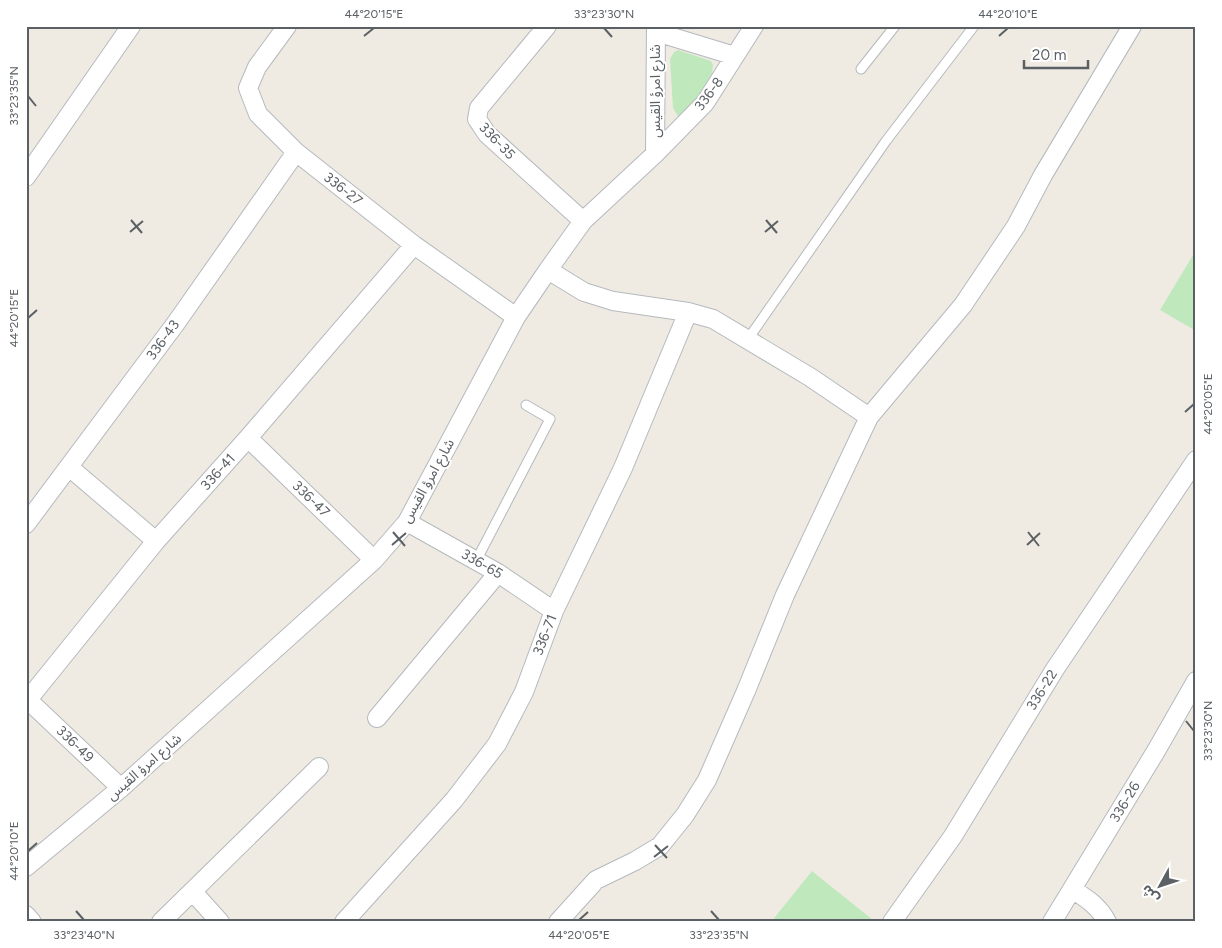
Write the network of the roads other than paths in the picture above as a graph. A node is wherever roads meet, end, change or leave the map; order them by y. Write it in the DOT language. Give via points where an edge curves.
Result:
graph roads {
  1 [pos="130,26"];
  2 [pos="287,26"];
  3 [pos="547,26"];
  4 [pos="754,26"];
  5 [pos="895,26"];
  6 [pos="974,26"];
  7 [pos="1132,26"];
  8 [pos="656,29"];
  9 [pos="735,56"];
  10 [pos="861,70"];
  11 [pos="296,152"];
  12 [pos="655,154"];
  13 [pos="26,177"];
  14 [pos="583,221"];
  15 [pos="414,246"];
  16 [pos="548,270"];
  17 [pos="688,312"];
  18 [pos="516,318"];
  19 [pos="748,340"];
  20 [pos="526,405"];
  21 [pos="869,417"];
  22 [pos="248,438"];
  23 [pos="1196,460"];
  24 [pos="69,467"];
  25 [pos="407,522"];
  26 [pos="26,524"];
  27 [pos="156,541"];
  28 [pos="374,560"];
  29 [pos="476,561"];
  30 [pos="498,573"];
  31 [pos="554,611"];
  32 [pos="1196,681"];
  33 [pos="27,701"];
  34 [pos="377,718"];
  35 [pos="320,768"];
  36 [pos="121,788"];
  37 [pos="26,867"];
  38 [pos="1072,889"];
  39 [pos="193,892"];
  40 [pos="26,915"];
  41 [pos="32,922"];
  42 [pos="161,922"];
  43 [pos="220,922"];
  44 [pos="344,922"];
  45 [pos="558,922"];
  46 [pos="892,922"];
  47 [pos="1052,922"];
  48 [pos="1107,922"];
  1 -- 13 [label="street"];
  2 -- 11 [label="street, 336-27" via="257,67 248,88 258,114"];
  3 -- 14 [label="street, 336-35" via="479,108 477,120 487,134"];
  4 -- 9 [label="street, 336-8"];
  5 -- 10 [label="lane"];
  6 -- 19 [label="lane" via="886,141"];
  7 -- 21 [label="street" via="1016,226 963,305"];
  8 -- 9 [label="street"];
  8 -- 12 [label="street, شارع امرؤ القيس"];
  9 -- 12 [label="street, 336-8" via="705,103"];
  11 -- 15 [label="street, 336-27"];
  11 -- 24 [label="street, 336-43" via="176,323"];
  12 -- 14 [label="street, شارع امرؤ القيس"];
  14 -- 16 [label="street, شارع امرؤ القيس"];
  15 -- 18 [label="street, 336-27"];
  15 -- 22 [label="street, 336-41"];
  16 -- 17 [label="street" via="584,292 613,301"];
  16 -- 18 [label="street, شارع امرؤ القيس"];
  17 -- 19 [label="street" via="713,319"];
  17 -- 31 [label="street, 336-71" via="623,468"];
  18 -- 25 [label="street, شارع امرؤ القيس"];
  19 -- 21 [label="street"];
  20 -- 29 [label="lane" via="550,419"];
  21 -- 45 [label="street" via="785,595 707,780 660,846 636,862 596,880"];
  22 -- 27 [label="street, 336-41"];
  22 -- 28 [label="street, 336-47"];
  23 -- 46 [label="street, 336-22" via="1055,669 953,836"];
  24 -- 26 [label="street, 336-43"];
  24 -- 27 [label="street"];
  25 -- 28 [label="street, شارع امرؤ القيس"];
  25 -- 29 [label="street, 336-65"];
  27 -- 33 [label="street, 336-41"];
  28 -- 36 [label="street, شارع امرؤ القيس"];
  29 -- 30 [label="street, 336-65"];
  30 -- 31 [label="street, 336-65"];
  30 -- 34 [label="street"];
  31 -- 44 [label="street, 336-71" via="524,692 497,744 454,800"];
  32 -- 38 [label="street, 336-26"];
  33 -- 36 [label="street, 336-49"];
  35 -- 39 [label="street"];
  36 -- 37 [label="street, شارع امرؤ القيس"];
  38 -- 47 [label="street, 336-26"];
  38 -- 48 [label="street" via="1090,900"];
  39 -- 42 [label="street"];
  39 -- 43 [label="street"];
  40 -- 41 [label="street"];
}
